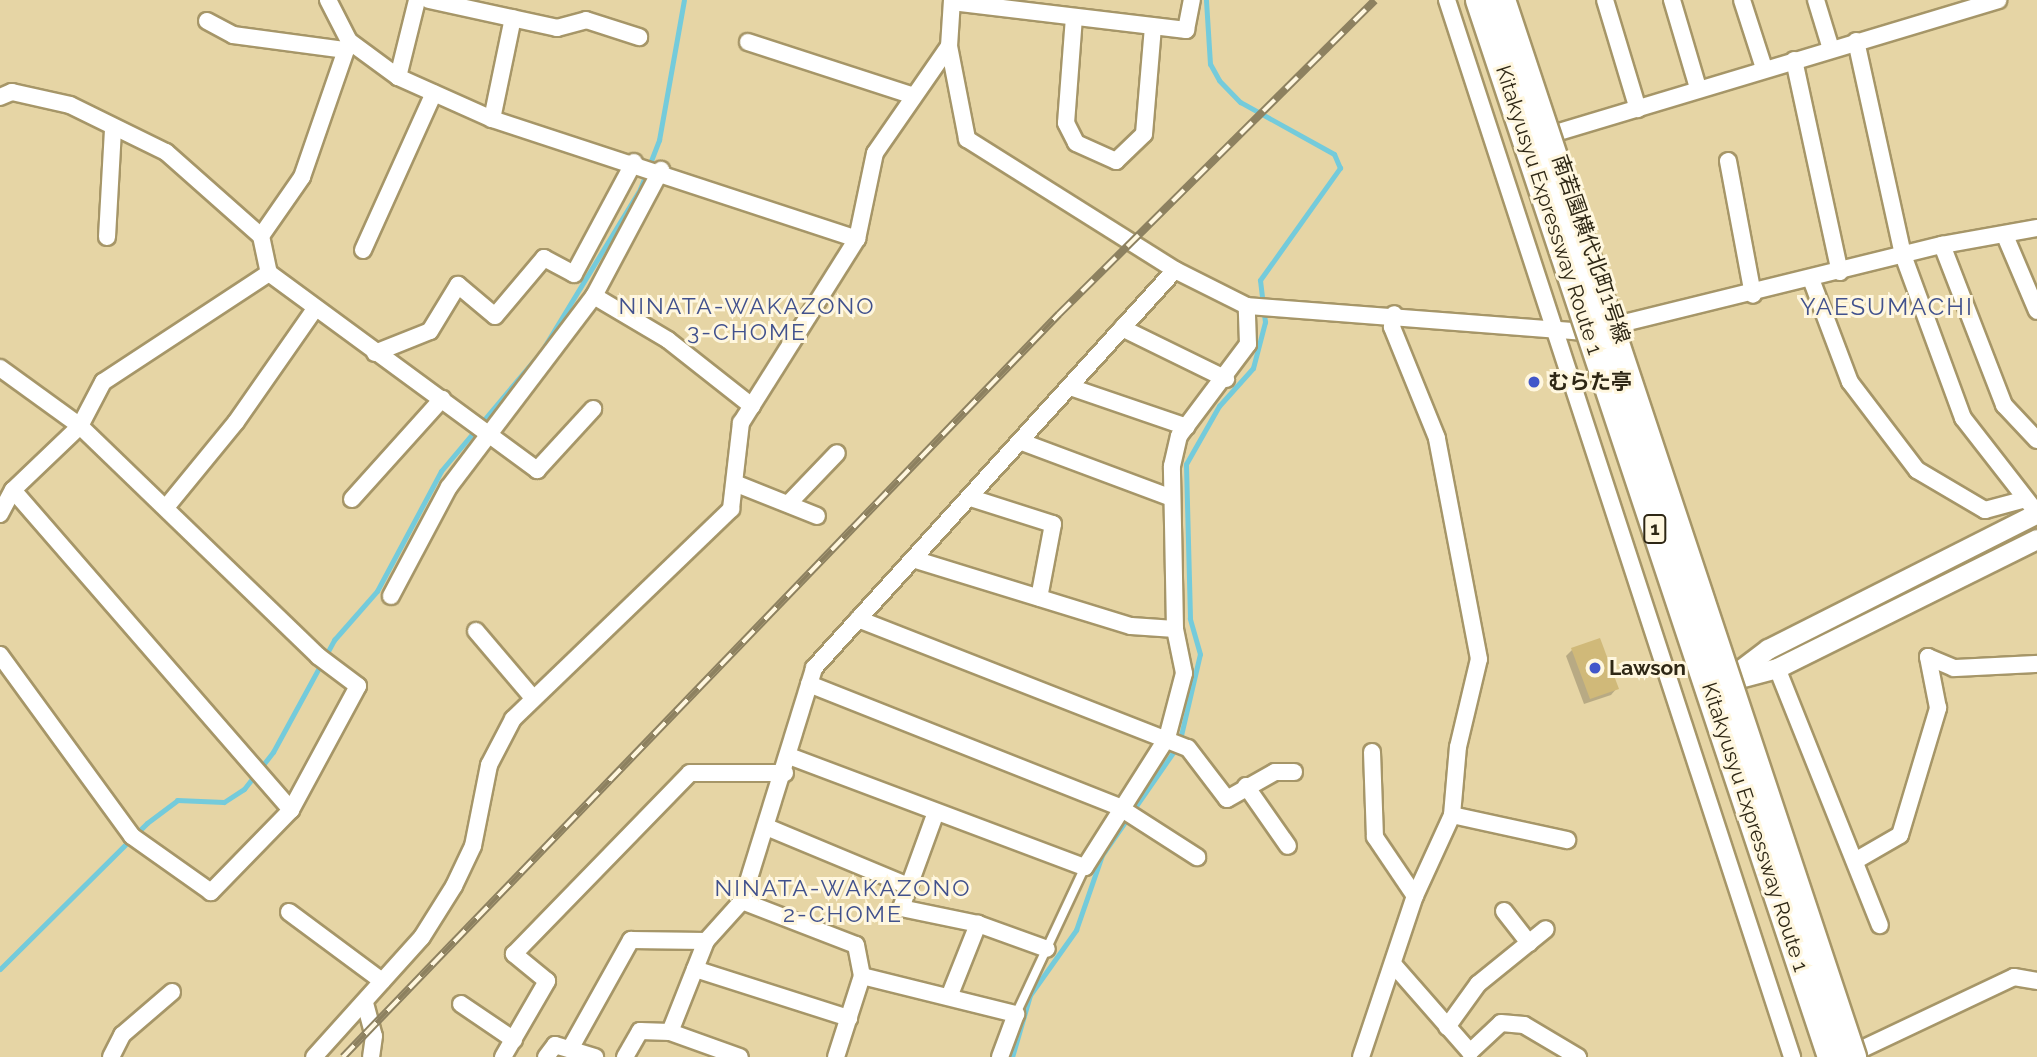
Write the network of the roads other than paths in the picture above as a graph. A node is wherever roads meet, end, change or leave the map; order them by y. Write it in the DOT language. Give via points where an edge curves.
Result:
graph roads {
  1 [pos="328,0"];
  2 [pos="416,0"];
  3 [pos="429,0"];
  4 [pos="1192,0"];
  5 [pos="1447,0"];
  6 [pos="1470,0"];
  7 [pos="1501,0"];
  8 [pos="1508,0"];
  9 [pos="1605,0"];
  10 [pos="1672,0"];
  11 [pos="1742,0"];
  12 [pos="1816,0"];
  13 [pos="1998,0"];
  14 [pos="952,1"];
  15 [pos="1478,10"];
  16 [pos="1074,17"];
  17 [pos="513,18"];
  18 [pos="207,21"];
  19 [pos="1153,26"];
  20 [pos="639,37"];
  21 [pos="1856,41"];
  22 [pos="748,42"];
  23 [pos="348,45"];
  24 [pos="949,46"];
  25 [pos="1831,49"];
  26 [pos="1794,60"];
  27 [pos="1764,68"];
  28 [pos="398,77"];
  29 [pos="1698,88"];
  30 [pos="434,93"];
  31 [pos="911,95"];
  32 [pos="0,97"];
  33 [pos="1638,109"];
  34 [pos="492,118"];
  35 [pos="113,131"];
  36 [pos="1552,134"];
  37 [pos="1728,161"];
  38 [pos="634,162"];
  39 [pos="661,170"];
  40 [pos="2037,228"];
  41 [pos="261,236"];
  42 [pos="107,237"];
  43 [pos="2006,238"];
  44 [pos="858,239"];
  45 [pos="1942,245"];
  46 [pos="363,250"];
  47 [pos="1903,255"];
  48 [pos="1175,270"];
  49 [pos="1840,272"];
  50 [pos="269,273"];
  51 [pos="1811,279"];
  52 [pos="1753,295"];
  53 [pos="594,296"];
  54 [pos="1247,306"];
  55 [pos="314,310"];
  56 [pos="2037,311"];
  57 [pos="1394,314"];
  58 [pos="1618,327"];
  59 [pos="1122,328"];
  60 [pos="1556,329"];
  61 [pos="1587,332"];
  62 [pos="376,353"];
  63 [pos="0,368"];
  64 [pos="1226,379"];
  65 [pos="1073,388"];
  66 [pos="442,399"];
  67 [pos="752,406"];
  68 [pos="593,409"];
  69 [pos="80,426"];
  70 [pos="1187,427"];
  71 [pos="491,432"];
  72 [pos="2037,440"];
  73 [pos="1022,442"];
  74 [pos="837,453"];
  75 [pos="737,484"];
  76 [pos="13,490"];
  77 [pos="971,498"];
  78 [pos="1172,498"];
  79 [pos="352,499"];
  80 [pos="789,503"];
  81 [pos="168,506"];
  82 [pos="1,508"];
  83 [pos="2033,508"];
  84 [pos="817,516"];
  85 [pos="2037,539"];
  86 [pos="913,559"];
  87 [pos="391,596"];
  88 [pos="1039,598"];
  89 [pos="858,619"];
  90 [pos="1175,629"];
  91 [pos="476,631"];
  92 [pos="0,655"];
  93 [pos="2037,664"];
  94 [pos="1777,668"];
  95 [pos="1733,676"];
  96 [pos="809,684"];
  97 [pos="1705,690"];
  98 [pos="533,698"];
  99 [pos="1177,742"];
  100 [pos="1372,752"];
  101 [pos="787,765"];
  102 [pos="1294,772"];
  103 [pos="1246,786"];
  104 [pos="290,810"];
  105 [pos="936,812"];
  106 [pos="1127,813"];
  107 [pos="1452,815"];
  108 [pos="769,828"];
  109 [pos="1567,840"];
  110 [pos="1288,846"];
  111 [pos="1197,857"];
  112 [pos="1855,861"];
  113 [pos="1085,867"];
  114 [pos="906,885"];
  115 [pos="1415,895"];
  116 [pos="742,901"];
  117 [pos="1504,911"];
  118 [pos="289,912"];
  119 [pos="978,924"];
  120 [pos="1880,925"];
  121 [pos="1546,929"];
  122 [pos="706,941"];
  123 [pos="1529,943"];
  124 [pos="1047,949"];
  125 [pos="1393,964"];
  126 [pos="695,969"];
  127 [pos="862,976"];
  128 [pos="382,981"];
  129 [pos="2037,981"];
  130 [pos="172,992"];
  131 [pos="949,998"];
  132 [pos="365,1003"];
  133 [pos="461,1004"];
  134 [pos="1016,1014"];
  135 [pos="849,1018"];
  136 [pos="1447,1027"];
  137 [pos="670,1031"];
  138 [pos="514,1040"];
  139 [pos="570,1049"];
  140 [pos="1468,1055"];
  141 [pos="1845,1056"];
  142 [pos="111,1057"];
  143 [pos="314,1057"];
  144 [pos="371,1057"];
  145 [pos="503,1057"];
  146 [pos="546,1057"];
  147 [pos="595,1057"];
  148 [pos="625,1057"];
  149 [pos="740,1057"];
  150 [pos="836,1057"];
  151 [pos="1000,1057"];
  152 [pos="1362,1057"];
  153 [pos="1578,1057"];
  154 [pos="1792,1057"];
  1 -- 23 [label="street"];
  2 -- 28 [label="street"];
  3 -- 17 [label="street"];
  4 -- 19 [label="street" via="1186,30"];
  5 -- 60 [label="street"];
  6 -- 15 [label="street, 南若園横代北町1号線"];
  7 -- 141 [label="highway, Kitakyusyu Expressway Route 1 / 1, bridge"];
  8 -- 36 [label="street, 南若園横代北町1号線"];
  9 -- 33 [label="street"];
  10 -- 29 [label="street"];
  11 -- 27 [label="street"];
  12 -- 25 [label="street"];
  13 -- 21 [label="street"];
  14 -- 16 [label="street"];
  14 -- 24 [label="street"];
  15 -- 61 [label="street, 南若園横代北町1号線"];
  15 -- 141 [label="highway, Kitakyusyu Expressway Route 1 / 1, bridge"];
  16 -- 19 [label="street"];
  16 -- 19 [label="street" via="1066,122 1076,143 1115,161 1144,134"];
  17 -- 20 [label="street" via="558,28 586,20"];
  17 -- 34 [label="street"];
  18 -- 23 [label="street" via="233,35"];
  21 -- 25 [label="street"];
  21 -- 47 [label="street"];
  22 -- 31 [label="street"];
  23 -- 28 [label="street"];
  23 -- 41 [label="street" via="302,177"];
  24 -- 31 [label="street"];
  24 -- 48 [label="street" via="967,139"];
  25 -- 26 [label="street"];
  26 -- 27 [label="street"];
  26 -- 49 [label="street"];
  27 -- 29 [label="street"];
  28 -- 30 [label="street"];
  29 -- 33 [label="street"];
  30 -- 34 [label="street"];
  30 -- 46 [label="street"];
  31 -- 44 [label="street" via="875,153"];
  32 -- 35 [label="street" via="12,92 69,106"];
  33 -- 36 [label="street"];
  34 -- 38 [label="street"];
  35 -- 41 [label="street" via="166,152"];
  35 -- 42 [label="street"];
  36 -- 58 [label="street, 南若園横代北町1号線"];
  37 -- 52 [label="street"];
  38 -- 39 [label="street"];
  38 -- 62 [label="street" via="574,274 544,258 495,316 458,285 430,331"];
  39 -- 44 [label="street"];
  39 -- 53 [label="street"];
  40 -- 43 [label="street"];
  41 -- 50 [label="street"];
  43 -- 45 [label="street"];
  43 -- 56 [label="street"];
  44 -- 67 [label="street"];
  45 -- 47 [label="street"];
  45 -- 72 [label="street" via="2004,405"];
  47 -- 49 [label="street"];
  47 -- 83 [label="street" via="1963,418"];
  48 -- 54 [label="street"];
  48 -- 59 [label="street"];
  49 -- 51 [label="street"];
  50 -- 55 [label="street"];
  50 -- 69 [label="street" via="103,382"];
  51 -- 52 [label="street"];
  51 -- 83 [label="street" via="1850,382 1917,470 1985,510"];
  52 -- 58 [label="street"];
  53 -- 67 [label="street" via="668,340"];
  53 -- 71 [label="street"];
  54 -- 57 [label="street"];
  54 -- 64 [label="street" via="1248,344"];
  55 -- 62 [label="street"];
  55 -- 81 [label="street" via="236,422"];
  57 -- 60 [label="street"];
  57 -- 107 [label="street" via="1392,327 1437,438 1479,659 1458,747"];
  58 -- 61 [label="street"];
  58 -- 95 [label="street, 南若園横代北町1号線"];
  59 -- 64 [label="street"];
  59 -- 65 [label="street"];
  60 -- 61 [label="street"];
  60 -- 154 [label="street"];
  61 -- 97 [label="street, 南若園横代北町1号線"];
  62 -- 66 [label="street"];
  63 -- 69 [label="street"];
  64 -- 70 [label="street"];
  65 -- 70 [label="street"];
  65 -- 73 [label="street"];
  66 -- 71 [label="street"];
  66 -- 79 [label="street"];
  67 -- 75 [label="street" via="741,423"];
  68 -- 71 [label="street" via="537,470"];
  69 -- 76 [label="street"];
  69 -- 81 [label="street"];
  70 -- 78 [label="street" via="1172,466"];
  71 -- 87 [label="street" via="449,487"];
  73 -- 77 [label="street"];
  73 -- 78 [label="street"];
  74 -- 80 [label="street"];
  75 -- 80 [label="street"];
  75 -- 98 [label="street" via="731,509 694,550"];
  76 -- 82 [label="street"];
  76 -- 104 [label="street"];
  77 -- 86 [label="street"];
  77 -- 88 [label="street" via="1053,524"];
  78 -- 90 [label="street"];
  80 -- 84 [label="street"];
  81 -- 104 [label="street" via="318,656 358,686"];
  83 -- 95 [label="street" via="1768,649"];
  85 -- 94 [label="street"];
  86 -- 88 [label="street"];
  86 -- 89 [label="street"];
  88 -- 90 [label="street" via="1131,626"];
  89 -- 96 [label="street" via="814,668"];
  89 -- 99 [label="street"];
  90 -- 99 [label="street" via="1184,673"];
  91 -- 98 [label="street"];
  92 -- 104 [label="street" via="132,836 211,892"];
  93 -- 112 [label="street" via="1954,668 1928,657 1938,708 1900,835"];
  94 -- 95 [label="street"];
  94 -- 112 [label="street"];
  95 -- 97 [label="street"];
  95 -- 141 [label="street, 南若園横代北町1号線"];
  96 -- 101 [label="street"];
  96 -- 106 [label="street"];
  97 -- 141 [label="street, 南若園横代北町1号線"];
  98 -- 128 [label="street" via="489,765 473,846 454,886"];
  99 -- 103 [label="street" via="1227,799"];
  99 -- 106 [label="street"];
  100 -- 115 [label="street" via="1375,837"];
  101 -- 105 [label="street"];
  101 -- 108 [label="street"];
  101 -- 138 [label="street" via="690,773 514,954 547,981"];
  102 -- 103 [label="street" via="1275,772"];
  103 -- 110 [label="street"];
  105 -- 113 [label="street"];
  105 -- 114 [label="street"];
  106 -- 111 [label="street"];
  106 -- 113 [label="street"];
  107 -- 109 [label="street"];
  107 -- 115 [label="street"];
  108 -- 114 [label="street"];
  108 -- 116 [label="street"];
  112 -- 120 [label="street"];
  113 -- 124 [label="lane"];
  114 -- 119 [label="street" via="901,908"];
  115 -- 125 [label="street"];
  116 -- 122 [label="street"];
  116 -- 127 [label="street" via="856,945"];
  117 -- 123 [label="street"];
  118 -- 128 [label="street"];
  119 -- 124 [label="street"];
  119 -- 131 [label="street"];
  121 -- 123 [label="street"];
  122 -- 126 [label="street"];
  122 -- 139 [label="street" via="631,940"];
  123 -- 136 [label="street" via="1478,984"];
  124 -- 134 [label="lane"];
  125 -- 136 [label="street"];
  125 -- 152 [label="street"];
  126 -- 135 [label="street"];
  126 -- 137 [label="street"];
  127 -- 131 [label="street"];
  127 -- 135 [label="street"];
  128 -- 132 [label="street"];
  129 -- 141 [label="street" via="2014,977"];
  130 -- 142 [label="street" via="122,1035"];
  131 -- 134 [label="street"];
  132 -- 143 [label="street"];
  132 -- 144 [label="street"];
  133 -- 138 [label="street"];
  134 -- 151 [label="street"];
  135 -- 150 [label="street"];
  136 -- 140 [label="street"];
  137 -- 148 [label="street" via="640,1031"];
  137 -- 149 [label="street"];
  138 -- 145 [label="street"];
  139 -- 146 [label="street" via="555,1045"];
  139 -- 147 [label="street"];
  140 -- 153 [label="street" via="1501,1023 1524,1025"];
}
